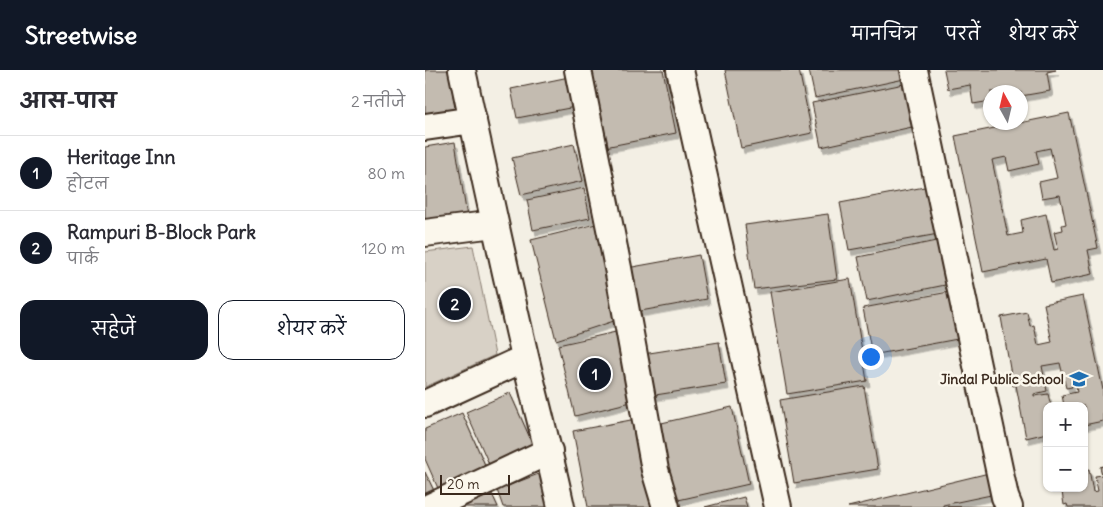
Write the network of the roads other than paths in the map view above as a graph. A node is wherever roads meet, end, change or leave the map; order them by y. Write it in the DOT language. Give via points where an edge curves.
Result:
graph roads {
  1 [pos="462,70"];
  2 [pos="578,70"];
  3 [pos="680,70"];
  4 [pos="915,70"];
  5 [pos="473,120"];
  6 [pos="425,127"];
  7 [pos="494,224"];
  8 [pos="425,233"];
  9 [pos="525,358"];
  10 [pos="425,404"];
  11 [pos="549,451"];
  12 [pos="430,507"];
  13 [pos="561,507"];
  14 [pos="666,507"];
  15 [pos="778,507"];
  16 [pos="1009,507"];
  1 -- 5 [label="street"];
  2 -- 14 [label="street" via="655,470"];
  3 -- 15 [label="street"];
  4 -- 16 [label="street"];
  5 -- 6 [label="street"];
  5 -- 7 [label="street"];
  7 -- 8 [label="street"];
  7 -- 9 [label="street"];
  9 -- 10 [label="street"];
  9 -- 11 [label="street"];
  11 -- 12 [label="street"];
  11 -- 13 [label="street"];
}
